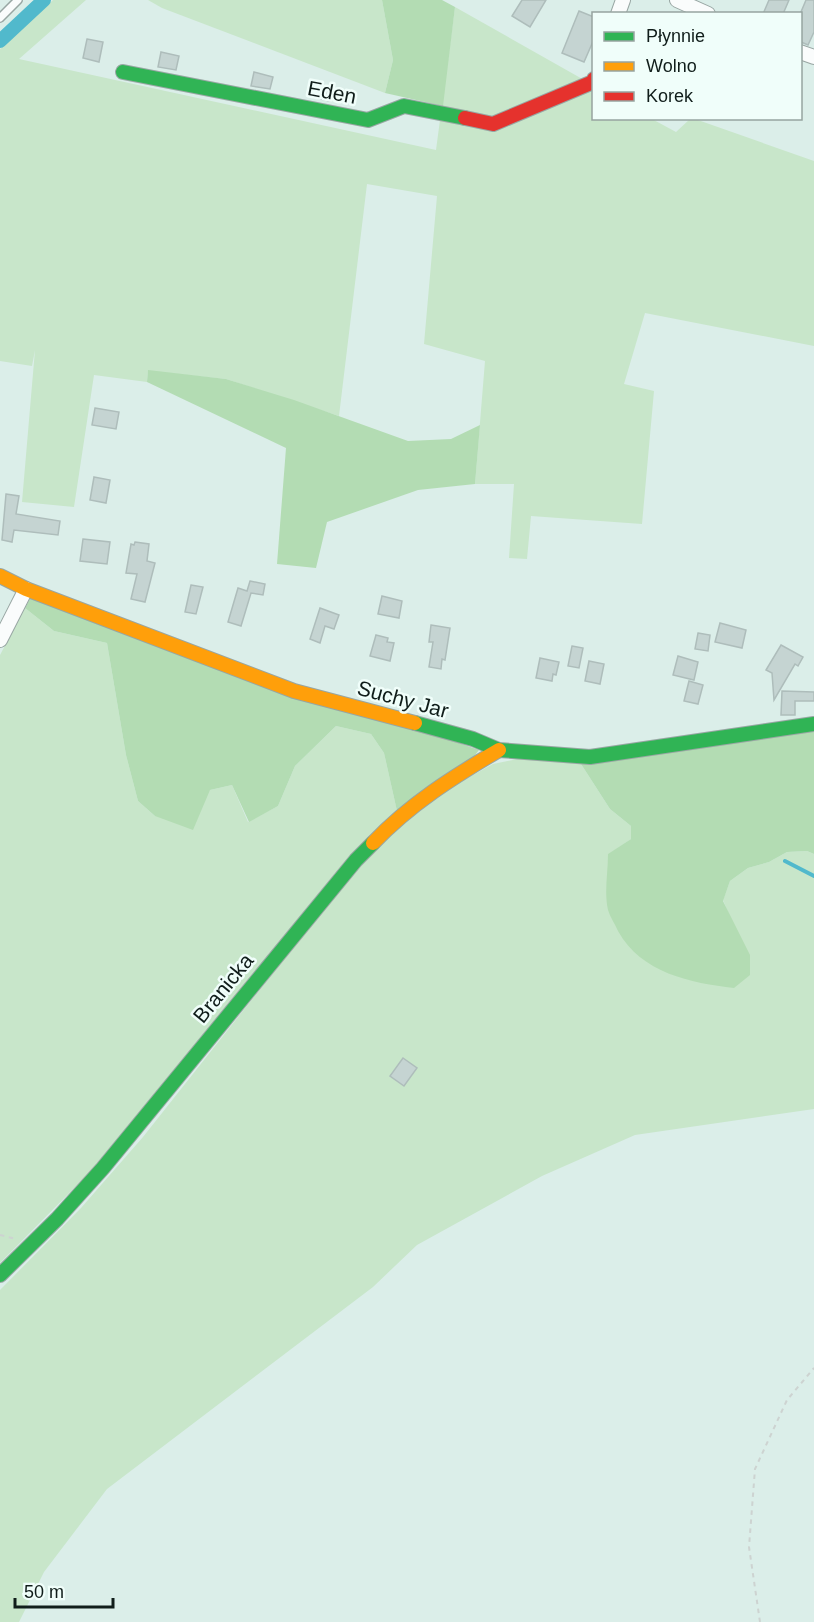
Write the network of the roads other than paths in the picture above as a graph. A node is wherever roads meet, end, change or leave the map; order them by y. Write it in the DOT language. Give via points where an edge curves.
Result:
graph roads {
  1 [pos="18,0"];
  2 [pos="677,0"];
  3 [pos="704,12"];
  4 [pos="0,18"];
  5 [pos="123,72"];
  6 [pos="592,82"];
  7 [pos="0,576"];
  8 [pos="26,589"];
  9 [pos="0,640"];
  10 [pos="814,724"];
  11 [pos="499,750"];
  12 [pos="0,1275"];
  1 -- 4 [label="lane"];
  2 -- 3 [label="street"];
  5 -- 6 [label="street, Eden" via="368,120 404,106 493,124"];
  7 -- 8 [label="street, Suchy Jar"];
  8 -- 9 [label="street"];
  8 -- 11 [label="street, Suchy Jar" via="294,691 473,739"];
  10 -- 11 [label="street, Suchy Jar" via="590,757"];
  11 -- 12 [label="street, Branicka" via="442,784 394,821 356,860 103,1168"];
}
